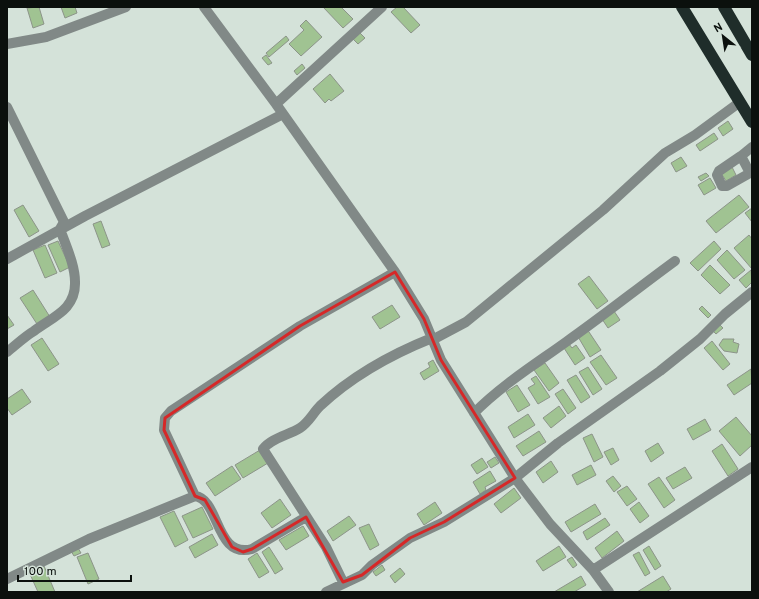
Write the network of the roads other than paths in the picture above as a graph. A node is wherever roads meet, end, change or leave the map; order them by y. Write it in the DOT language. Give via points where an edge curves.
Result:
graph roads {
  1 [pos="126,7"];
  2 [pos="204,7"];
  3 [pos="382,7"];
  4 [pos="682,7"];
  5 [pos="724,7"];
  6 [pos="109,10"];
  7 [pos="7,44"];
  8 [pos="752,55"];
  9 [pos="740,102"];
  10 [pos="276,104"];
  11 [pos="7,107"];
  12 [pos="283,114"];
  13 [pos="752,122"];
  14 [pos="752,148"];
  15 [pos="741,156"];
  16 [pos="751,172"];
  17 [pos="60,229"];
  18 [pos="7,259"];
  19 [pos="675,261"];
  20 [pos="395,272"];
  21 [pos="752,292"];
  22 [pos="433,339"];
  23 [pos="7,352"];
  24 [pos="474,413"];
  25 [pos="752,467"];
  26 [pos="515,478"];
  27 [pos="195,496"];
  28 [pos="306,517"];
  29 [pos="593,570"];
  30 [pos="7,579"];
  31 [pos="343,582"];
  32 [pos="326,592"];
  33 [pos="609,592"];
  1 -- 6 [label="street"];
  2 -- 10 [label="street"];
  3 -- 10 [label="street"];
  4 -- 9 [label="highway"];
  5 -- 8 [label="highway"];
  6 -- 7 [label="street" via="46,37"];
  9 -- 13 [label="highway"];
  9 -- 22 [label="street" via="695,135 665,152 603,210 466,322"];
  10 -- 12 [label="street"];
  11 -- 17 [label="street" via="64,222"];
  12 -- 17 [label="street"];
  12 -- 20 [label="street"];
  14 -- 15 [label="street"];
  15 -- 16 [label="street"];
  15 -- 16 [label="street" via="717,175 722,186 727,186"];
  17 -- 18 [label="street"];
  17 -- 23 [label="street" via="73,267 75,282 71,302 65,310"];
  19 -- 24 [label="street" via="523,371 488,398"];
  20 -- 22 [label="street" via="424,319"];
  20 -- 27 [label="street" via="300,326 171,411 165,418 164,430"];
  21 -- 26 [label="street" via="725,314 700,340 558,443"];
  22 -- 24 [label="street" via="441,360"];
  22 -- 28 [label="street" via="404,349 364,372 320,406 311,419 300,428 264,447 264,452"];
  24 -- 26 [label="street"];
  25 -- 29 [label="street"];
  26 -- 29 [label="street" via="550,524"];
  26 -- 31 [label="street" via="444,522 410,538 362,575"];
  27 -- 28 [label="street" via="205,500 232,547 243,552"];
  27 -- 30 [label="street" via="89,539"];
  28 -- 31 [label="street" via="326,547"];
  29 -- 33 [label="street"];
  31 -- 32 [label="street"];
}
